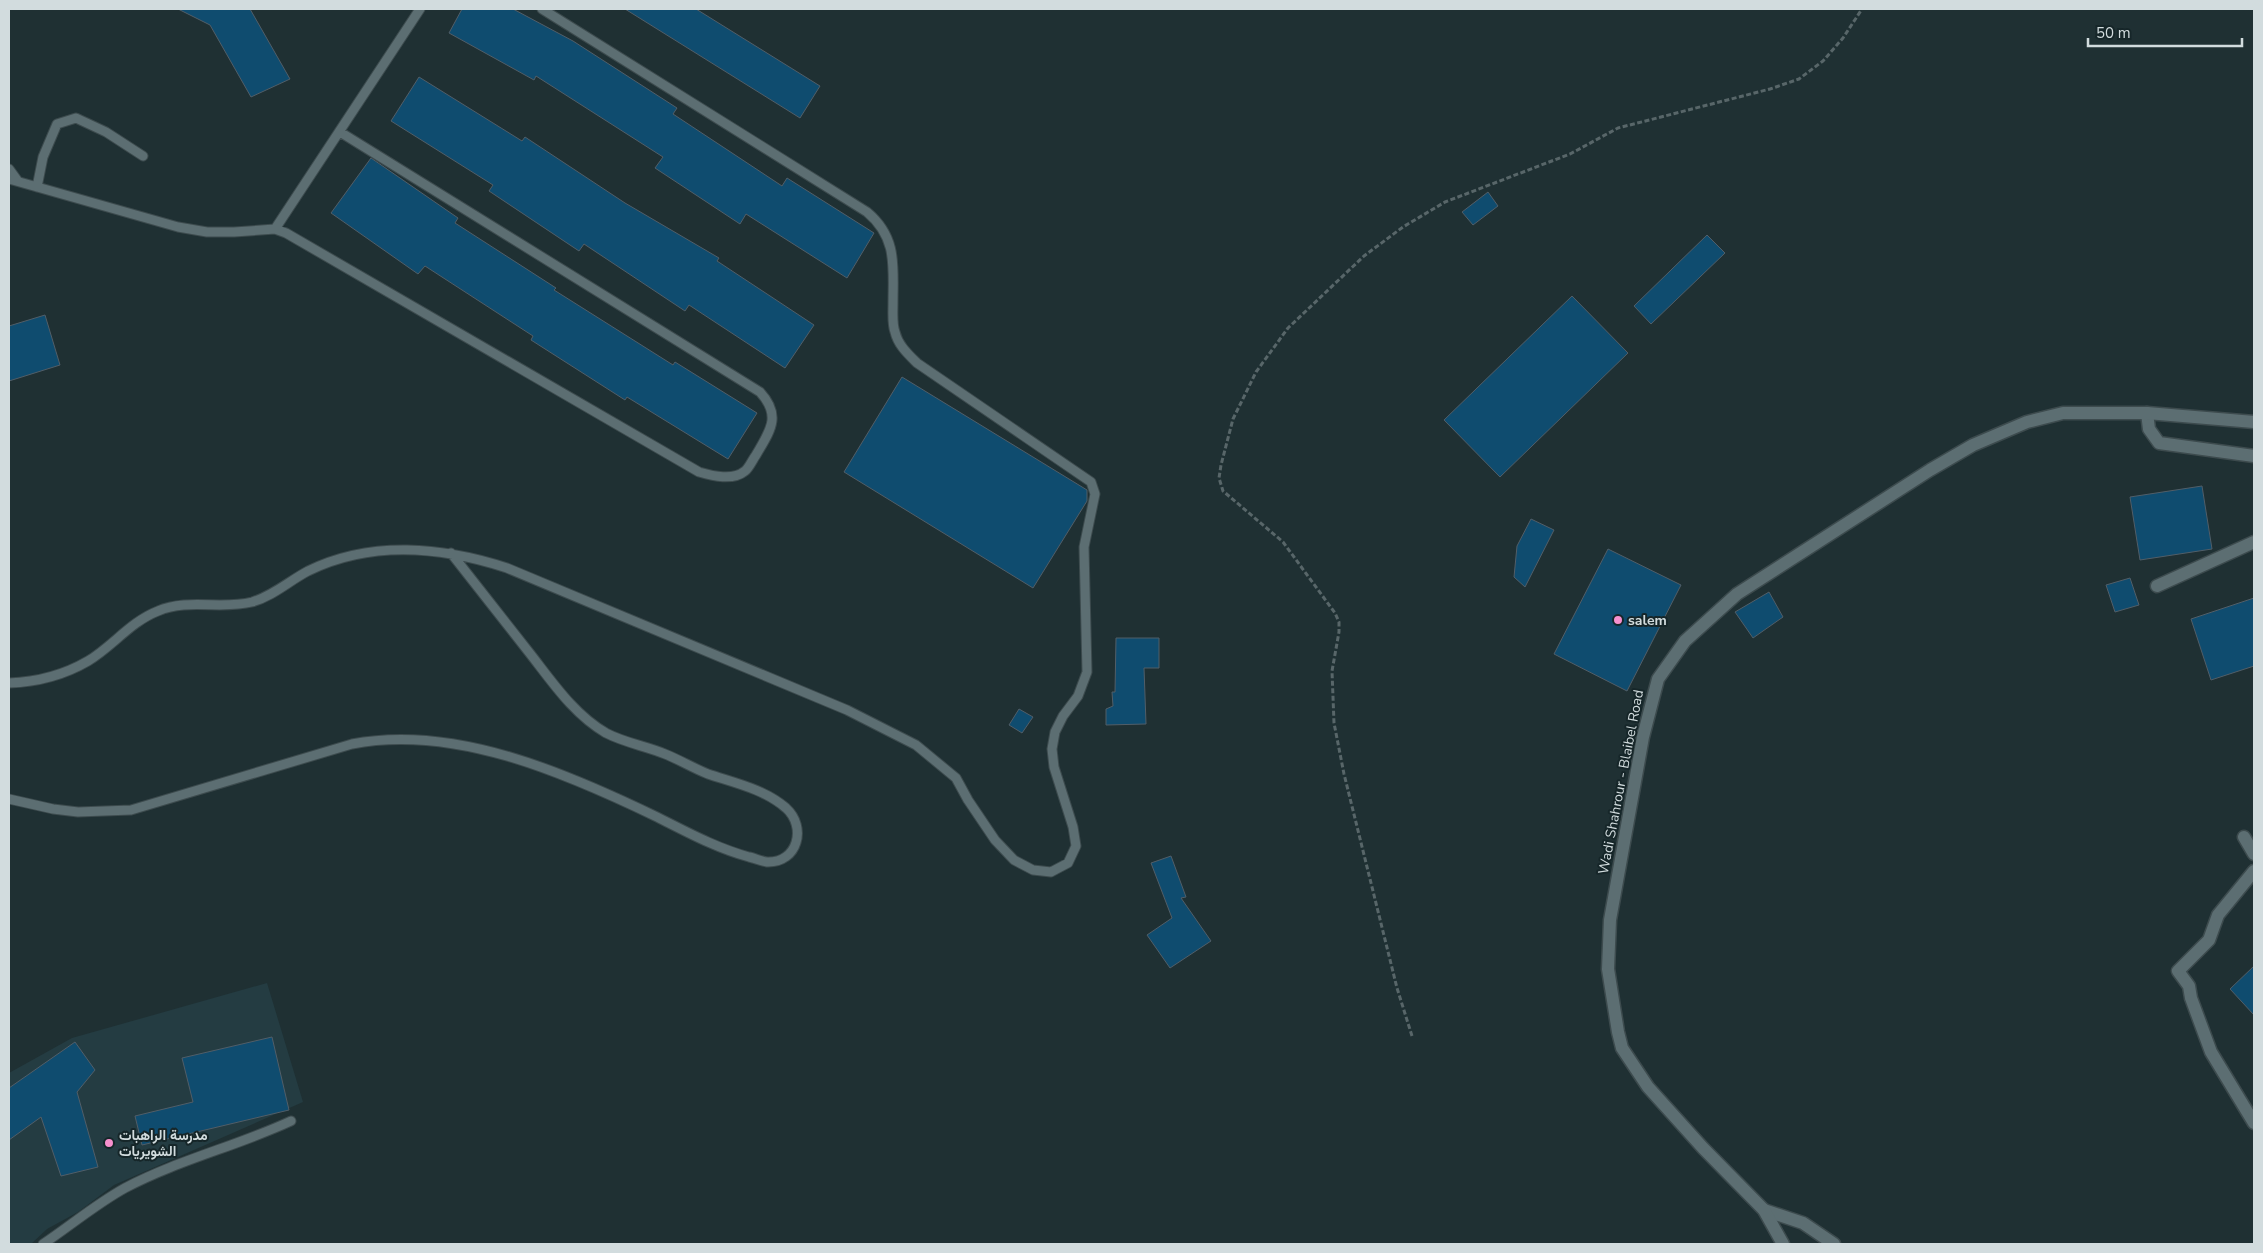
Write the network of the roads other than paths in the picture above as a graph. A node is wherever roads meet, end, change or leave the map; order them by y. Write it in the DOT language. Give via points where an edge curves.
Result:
graph roads {
  1 [pos="420,9"];
  2 [pos="542,9"];
  3 [pos="340,132"];
  4 [pos="143,156"];
  5 [pos="9,169"];
  6 [pos="13,180"];
  7 [pos="38,187"];
  8 [pos="275,229"];
  9 [pos="2147,413"];
  10 [pos="2254,422"];
  11 [pos="2254,456"];
  12 [pos="2254,542"];
  13 [pos="451,553"];
  14 [pos="2156,586"];
  15 [pos="25,682"];
  16 [pos="9,683"];
  17 [pos="9,688"];
  18 [pos="9,799"];
  19 [pos="2244,837"];
  20 [pos="2254,854"];
  21 [pos="2254,871"];
  22 [pos="291,1121"];
  23 [pos="2254,1123"];
  24 [pos="1764,1210"];
  25 [pos="43,1244"];
  26 [pos="1783,1244"];
  27 [pos="1834,1244"];
  1 -- 3 [label="lane"];
  2 -- 13 [label="lane" via="874,217 889,241 893,262 894,332 903,349 917,363 1091,482 1095,494 1084,546 1087,672 1078,696 1055,732 1052,749 1076,846 1068,863 1051,872 1032,870 1014,860 995,840 956,778 916,745 847,710 507,568"];
  3 -- 8 [label="lane"];
  3 -- 8 [label="lane" via="760,392 768,401 773,422 745,471 730,476 699,472"];
  4 -- 7 [label="lane" via="106,132 76,118 57,124 44,156"];
  5 -- 6 [label="lane"];
  6 -- 7 [label="lane"];
  7 -- 8 [label="lane" via="178,227 225,232"];
  9 -- 10 [label="street, Wadi Shahrour - Blaibel Road"];
  9 -- 11 [label="street" via="2149,429 2159,443"];
  9 -- 24 [label="street, Wadi Shahrour - Blaibel Road" via="2063,413 2027,422 1973,445 1737,594 1685,641 1658,679 1643,737 1610,920 1608,969 1618,1032 1622,1048 1648,1087"];
  12 -- 14 [label="street"];
  13 -- 15 [label="lane" via="413,549 377,551 308,571 252,602 186,604 160,610 136,622 89,661 58,675"];
  13 -- 18 [label="lane" via="570,705 606,732 634,745 663,753 779,802 792,814 798,826 798,840 792,851 781,860 767,862 724,850 550,769 440,742 402,738 352,744 131,810 78,812"];
  15 -- 16 [label="lane"];
  15 -- 17 [label="lane"];
  19 -- 20 [label="street"];
  21 -- 23 [label="street" via="2218,915 2209,940 2178,971 2189,986 2211,1052"];
  22 -- 25 [label="lane" via="181,1163 124,1189"];
  24 -- 26 [label="street, Wadi Shahrour - Blaibel Road"];
  24 -- 27 [label="street" via="1803,1223"];
}
